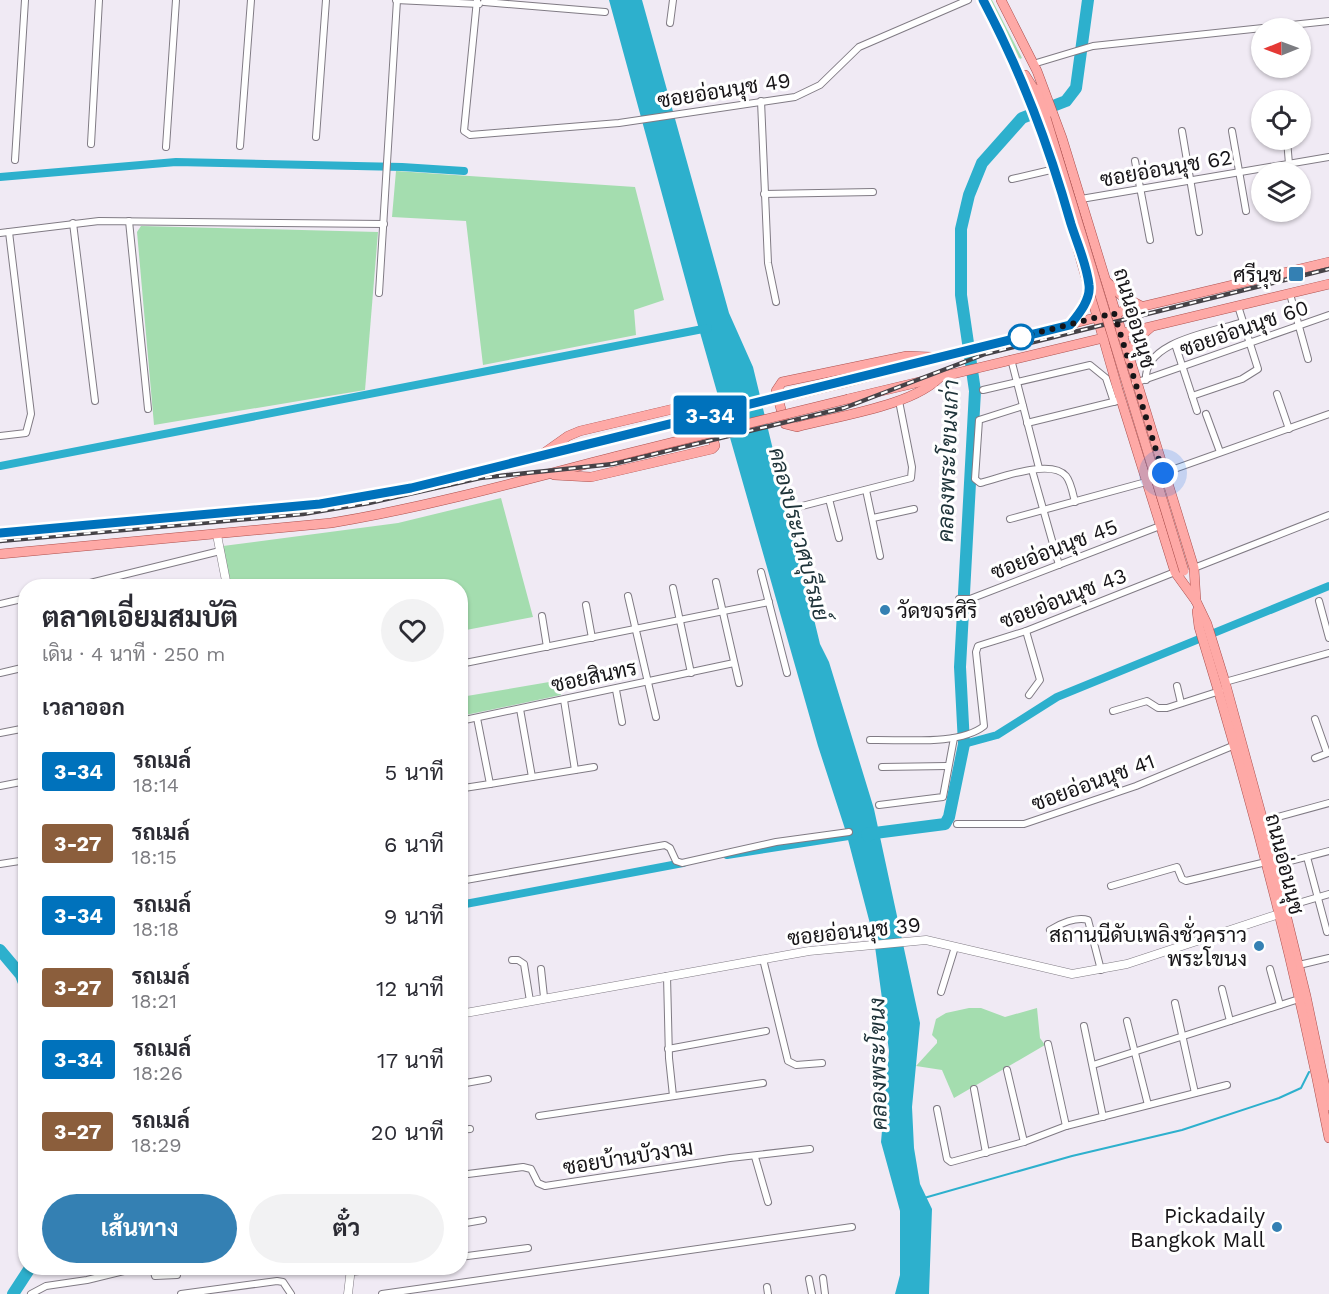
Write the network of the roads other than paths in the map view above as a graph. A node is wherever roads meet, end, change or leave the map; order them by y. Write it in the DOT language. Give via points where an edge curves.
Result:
graph roads {
  1 [pos="25,0"];
  2 [pos="99,0"];
  3 [pos="176,0"];
  4 [pos="250,0"];
  5 [pos="326,0"];
  6 [pos="397,0"];
  7 [pos="673,0"];
  8 [pos="968,0"];
  9 [pos="983,0"];
  10 [pos="1001,0"];
  11 [pos="479,2"];
  12 [pos="604,12"];
  13 [pos="1329,21"];
  14 [pos="670,23"];
  15 [pos="1024,50"];
  16 [pos="1012,56"];
  17 [pos="1033,64"];
  18 [pos="1037,94"];
  19 [pos="761,101"];
  20 [pos="1182,131"];
  21 [pos="1232,131"];
  22 [pos="316,137"];
  23 [pos="91,144"];
  24 [pos="240,146"];
  25 [pos="166,147"];
  26 [pos="1329,157"];
  27 [pos="15,160"];
  28 [pos="1136,161"];
  29 [pos="1301,162"];
  30 [pos="1055,169"];
  31 [pos="1251,170"];
  32 [pos="1239,172"];
  33 [pos="1012,179"];
  34 [pos="1190,180"];
  35 [pos="1139,189"];
  36 [pos="873,192"];
  37 [pos="764,194"];
  38 [pos="1081,199"];
  39 [pos="1246,211"];
  40 [pos="129,221"];
  41 [pos="73,223"];
  42 [pos="384,224"];
  43 [pos="9,232"];
  44 [pos="1199,232"];
  45 [pos="0,233"];
  46 [pos="1150,240"];
  47 [pos="1098,256"];
  48 [pos="1082,260"];
  49 [pos="1329,262"];
  50 [pos="1105,280"];
  51 [pos="1329,284"];
  52 [pos="1090,287"];
  53 [pos="379,294"];
  54 [pos="1290,294"];
  55 [pos="776,302"];
  56 [pos="1238,306"];
  57 [pos="1143,307"];
  58 [pos="1114,313"];
  59 [pos="1329,315"];
  60 [pos="1098,317"];
  61 [pos="1243,322"];
  62 [pos="1070,325"];
  63 [pos="1152,326"];
  64 [pos="1298,326"];
  65 [pos="1120,333"];
  66 [pos="1104,337"];
  67 [pos="1250,343"];
  68 [pos="1073,344"];
  69 [pos="1174,344"];
  70 [pos="939,358"];
  71 [pos="1011,359"];
  72 [pos="1128,359"];
  73 [pos="1308,360"];
  74 [pos="1111,363"];
  75 [pos="1181,367"];
  76 [pos="942,375"];
  77 [pos="1146,380"];
  78 [pos="1017,382"];
  79 [pos="1135,383"];
  80 [pos="983,390"];
  81 [pos="1277,394"];
  82 [pos="1192,396"];
  83 [pos="1118,397"];
  84 [pos="899,400"];
  85 [pos="94,401"];
  86 [pos="1023,406"];
  87 [pos="148,409"];
  88 [pos="1197,411"];
  89 [pos="1206,414"];
  90 [pos="1329,414"];
  91 [pos="1027,423"];
  92 [pos="1289,429"];
  93 [pos="0,436"];
  94 [pos="1220,452"];
  95 [pos="540,456"];
  96 [pos="1036,469"];
  97 [pos="1163,473"];
  98 [pos="546,475"];
  99 [pos="1146,482"];
  100 [pos="866,490"];
  101 [pos="830,499"];
  102 [pos="1076,502"];
  103 [pos="798,507"];
  104 [pos="914,510"];
  105 [pos="1043,512"];
  106 [pos="1329,515"];
  107 [pos="873,519"];
  108 [pos="1010,519"];
  109 [pos="1160,526"];
  110 [pos="0,532"];
  111 [pos="217,535"];
  112 [pos="839,538"];
  113 [pos="220,551"];
  114 [pos="0,554"];
  115 [pos="880,556"];
  116 [pos="1059,565"];
  117 [pos="1194,568"];
  118 [pos="761,572"];
  119 [pos="1180,572"];
  120 [pos="106,579"];
  121 [pos="226,579"];
  122 [pos="716,582"];
  123 [pos="673,588"];
  124 [pos="628,596"];
  125 [pos="964,599"];
  126 [pos="18,600"];
  127 [pos="1196,601"];
  128 [pos="1319,601"];
  129 [pos="769,602"];
  130 [pos="0,604"];
  131 [pos="586,606"];
  132 [pos="722,612"];
  133 [pos="542,616"];
  134 [pos="680,621"];
  135 [pos="637,629"];
  136 [pos="1026,631"];
  137 [pos="592,638"];
  138 [pos="1329,638"];
  139 [pos="547,647"];
  140 [pos="1329,653"];
  141 [pos="468,662"];
  142 [pos="734,663"];
  143 [pos="18,670"];
  144 [pos="0,673"];
  145 [pos="691,673"];
  146 [pos="788,674"];
  147 [pos="649,681"];
  148 [pos="739,683"];
  149 [pos="1177,686"];
  150 [pos="1221,686"];
  151 [pos="616,690"];
  152 [pos="1029,695"];
  153 [pos="564,700"];
  154 [pos="1181,703"];
  155 [pos="520,709"];
  156 [pos="1113,711"];
  157 [pos="656,717"];
  158 [pos="477,718"];
  159 [pos="1315,719"];
  160 [pos="468,720"];
  161 [pos="622,722"];
  162 [pos="18,730"];
  163 [pos="0,733"];
  164 [pos="957,737"];
  165 [pos="870,740"];
  166 [pos="1236,745"];
  167 [pos="1328,753"];
  168 [pos="1315,758"];
  169 [pos="947,766"];
  170 [pos="594,767"];
  171 [pos="882,767"];
  172 [pos="575,770"];
  173 [pos="532,777"];
  174 [pos="18,783"];
  175 [pos="490,784"];
  176 [pos="0,786"];
  177 [pos="468,787"];
  178 [pos="1329,803"];
  179 [pos="879,805"];
  180 [pos="1260,822"];
  181 [pos="957,824"];
  182 [pos="849,832"];
  183 [pos="1329,851"];
  184 [pos="1306,857"];
  185 [pos="18,861"];
  186 [pos="0,864"];
  187 [pos="1270,864"];
  188 [pos="468,880"];
  189 [pos="1111,886"];
  190 [pos="1329,894"];
  191 [pos="1317,898"];
  192 [pos="1282,910"];
  193 [pos="1050,930"];
  194 [pos="1327,932"];
  195 [pos="955,947"];
  196 [pos="1329,958"];
  197 [pos="763,959"];
  198 [pos="512,960"];
  199 [pos="1295,966"];
  200 [pos="541,969"];
  201 [pos="1270,969"];
  202 [pos="1101,970"];
  203 [pos="667,976"];
  204 [pos="1222,989"];
  205 [pos="941,992"];
  206 [pos="544,997"];
  207 [pos="1303,997"];
  208 [pos="530,1001"];
  209 [pos="1175,1003"];
  210 [pos="1280,1005"];
  211 [pos="468,1013"];
  212 [pos="1127,1020"];
  213 [pos="1230,1021"];
  214 [pos="1084,1026"];
  215 [pos="766,1031"];
  216 [pos="1181,1037"];
  217 [pos="1048,1044"];
  218 [pos="668,1049"];
  219 [pos="1136,1051"];
  220 [pos="822,1063"];
  221 [pos="1093,1065"];
  222 [pos="1007,1070"];
  223 [pos="488,1079"];
  224 [pos="468,1083"];
  225 [pos="763,1083"];
  226 [pos="1227,1085"];
  227 [pos="974,1089"];
  228 [pos="1195,1093"];
  229 [pos="673,1096"];
  230 [pos="1148,1105"];
  231 [pos="1329,1106"];
  232 [pos="937,1109"];
  233 [pos="539,1116"];
  234 [pos="1103,1117"];
  235 [pos="1066,1126"];
  236 [pos="1329,1138"];
  237 [pos="1024,1142"];
  238 [pos="810,1149"];
  239 [pos="986,1153"];
  240 [pos="755,1157"];
  241 [pos="468,1174"];
  242 [pos="768,1202"];
  243 [pos="483,1220"];
  244 [pos="468,1223"];
  245 [pos="852,1227"];
  246 [pos="528,1248"];
  247 [pos="468,1256"];
  248 [pos="107,1275"];
  249 [pos="155,1275"];
  250 [pos="177,1275"];
  251 [pos="350,1275"];
  252 [pos="823,1278"];
  253 [pos="809,1279"];
  254 [pos="31,1294"];
  255 [pos="181,1294"];
  256 [pos="291,1294"];
  257 [pos="348,1294"];
  258 [pos="382,1294"];
  259 [pos="812,1294"];
  260 [pos="825,1294"];
  1 -- 27 [label="street"];
  2 -- 23 [label="street"];
  3 -- 25 [label="street"];
  4 -- 24 [label="street"];
  5 -- 22 [label="street"];
  6 -- 11 [label="street"];
  6 -- 42 [label="street"];
  7 -- 14 [label="street"];
  8 -- 19 [label="street, ซอยอ่อนนุช 49" via="860,47 812,91"];
  9 -- 16 [label="main road, ถนนอ่อนนุช"];
  10 -- 15 [label="main road, ถนนอ่อนนุช"];
  11 -- 12 [label="street"];
  11 -- 19 [label="street, ซอยอ่อนนุช 49" via="465,134 636,120"];
  13 -- 17 [label="street" via="1094,46"];
  15 -- 17 [label="main road, ถนนอ่อนนุช"];
  15 -- 18 [label="main road, ถนนอ่อนนุช"];
  16 -- 18 [label="main road, ถนนอ่อนนุช"];
  16 -- 30 [label="main road, ถนนอ่อนนุช"];
  17 -- 38 [label="main road, ถนนอ่อนนุช"];
  18 -- 119 [label="main road, ถนนอ่อนนุช, bridge" via="1063,169"];
  19 -- 37 [label="street"];
  20 -- 34 [label="street"];
  21 -- 32 [label="street"];
  26 -- 29 [label="street, ซอยอ่อนนุช 62"];
  28 -- 35 [label="street"];
  30 -- 33 [label="street"];
  30 -- 48 [label="main road, ถนนอ่อนนุช"];
  31 -- 32 [label="street, ซอยอ่อนนุช 62"];
  32 -- 34 [label="street, ซอยอ่อนนุช 62"];
  32 -- 39 [label="street"];
  34 -- 35 [label="street, ซอยอ่อนนุช 62"];
  34 -- 44 [label="street"];
  35 -- 38 [label="street, ซอยอ่อนนุช 62"];
  35 -- 46 [label="street"];
  36 -- 37 [label="street"];
  37 -- 55 [label="street" via="768,263"];
  38 -- 47 [label="main road, ถนนอ่อนนุช"];
  40 -- 41 [label="street"];
  40 -- 42 [label="street"];
  40 -- 87 [label="street"];
  41 -- 43 [label="street"];
  41 -- 85 [label="street"];
  42 -- 53 [label="street"];
  43 -- 45 [label="street"];
  43 -- 93 [label="street" via="31,414 26,433"];
  47 -- 48 [label="main road" via="1092,265"];
  47 -- 50 [label="main road, ถนนอ่อนนุช"];
  48 -- 52 [label="main road, ถนนอ่อนนุช"];
  49 -- 57 [label="main road"];
  50 -- 57 [label="main road"];
  50 -- 58 [label="main road, ถนนอ่อนนุช"];
  51 -- 54 [label="main road"];
  52 -- 60 [label="main road, ถนนอ่อนนุช"];
  52 -- 62 [label="main road"];
  54 -- 56 [label="main road"];
  54 -- 64 [label="street"];
  56 -- 61 [label="street"];
  56 -- 63 [label="main road"];
  57 -- 58 [label="main road"];
  58 -- 60 [label="main road"];
  58 -- 65 [label="main road, ถนนอ่อนนุช"];
  59 -- 64 [label="street, ซอยอ่อนนุช 60"];
  60 -- 62 [label="main road"];
  60 -- 66 [label="main road, ถนนอ่อนนุช"];
  61 -- 67 [label="street"];
  61 -- 69 [label="street"];
  62 -- 70 [label="main road"];
  63 -- 65 [label="main road"];
  63 -- 72 [label="main road" via="1137,339"];
  64 -- 67 [label="street, ซอยอ่อนนุช 60"];
  64 -- 73 [label="street"];
  65 -- 66 [label="main road"];
  65 -- 72 [label="main road, ถนนอ่อนนุช"];
  66 -- 68 [label="main road"];
  66 -- 74 [label="main road, ถนนอ่อนนุช"];
  67 -- 75 [label="street, ซอยอ่อนนุช 60"];
  67 -- 82 [label="street" via="1255,372"];
  68 -- 71 [label="main road"];
  68 -- 74 [label="main road" via="1098,347"];
  69 -- 75 [label="street"];
  69 -- 77 [label="street" via="1151,358 1145,370"];
  70 -- 84 [label="main road" via="908,356 782,382 776,391 785,424 792,427"];
  70 -- 95 [label="main road, bridge"];
  71 -- 76 [label="main road"];
  71 -- 78 [label="street"];
  72 -- 79 [label="main road, ถนนอ่อนนุช"];
  74 -- 83 [label="main road, ถนนอ่อนนุช"];
  75 -- 77 [label="street, ซอยอ่อนนุช 60"];
  75 -- 82 [label="street"];
  76 -- 84 [label="main road" via="927,390"];
  76 -- 98 [label="main road, bridge"];
  77 -- 79 [label="street, ซอยอ่อนนุช 60"];
  78 -- 80 [label="street"];
  78 -- 83 [label="street" via="1090,365 1107,378"];
  78 -- 86 [label="street"];
  79 -- 83 [label="main road" via="1127,380"];
  79 -- 97 [label="main road, ถนนอ่อนนุช"];
  81 -- 92 [label="street"];
  82 -- 88 [label="street"];
  83 -- 91 [label="street"];
  83 -- 99 [label="main road, ถนนอ่อนนุช"];
  84 -- 100 [label="street" via="913,474 909,479"];
  86 -- 91 [label="street"];
  86 -- 96 [label="street" via="979,420 974,475 980,483"];
  89 -- 94 [label="street"];
  90 -- 92 [label="street"];
  91 -- 96 [label="street"];
  92 -- 94 [label="street"];
  94 -- 97 [label="street"];
  95 -- 98 [label="main road" via="580,431 690,405 705,408 715,446 712,449 591,477"];
  95 -- 110 [label="main road" via="411,488 320,504"];
  96 -- 102 [label="street" via="1058,470 1067,477"];
  96 -- 105 [label="street"];
  97 -- 117 [label="main road, ถนนอ่อนนุช"];
  98 -- 111 [label="main road" via="375,516"];
  99 -- 102 [label="street"];
  99 -- 109 [label="main road, ถนนอ่อนนุช"];
  100 -- 101 [label="street"];
  100 -- 107 [label="street"];
  101 -- 103 [label="street"];
  101 -- 112 [label="street"];
  102 -- 105 [label="street"];
  104 -- 107 [label="street"];
  105 -- 108 [label="street"];
  105 -- 116 [label="street"];
  106 -- 117 [label="street"];
  107 -- 115 [label="street"];
  109 -- 116 [label="street, ซอยอ่อนนุช 45"];
  109 -- 119 [label="main road, ถนนอ่อนนุช"];
  111 -- 113 [label="street"];
  111 -- 114 [label="main road"];
  113 -- 120 [label="street"];
  113 -- 121 [label="street"];
  116 -- 125 [label="street, ซอยอ่อนนุช 45"];
  117 -- 127 [label="main road, ถนนอ่อนนุช"];
  118 -- 129 [label="street"];
  119 -- 127 [label="main road, ถนนอ่อนนุช"];
  119 -- 136 [label="street, ซอยอ่อนนุช 43"];
  122 -- 132 [label="street"];
  123 -- 134 [label="street"];
  124 -- 135 [label="street"];
  126 -- 130 [label="street"];
  127 -- 150 [label="main road, ถนนอ่อนนุช"];
  128 -- 138 [label="street"];
  129 -- 132 [label="street, ซอยสินทร"];
  129 -- 146 [label="street"];
  131 -- 137 [label="street"];
  132 -- 134 [label="street, ซอยสินทร"];
  132 -- 142 [label="street"];
  133 -- 139 [label="street"];
  134 -- 135 [label="street, ซอยสินทร"];
  134 -- 145 [label="street"];
  135 -- 137 [label="street, ซอยสินทร"];
  135 -- 147 [label="street"];
  136 -- 152 [label="street" via="1040,680"];
  136 -- 164 [label="street, ซอยอ่อนนุช 43" via="976,648 984,726 970,735"];
  137 -- 139 [label="street, ซอยสินทร"];
  139 -- 141 [label="street, ซอยสินทร"];
  140 -- 150 [label="street"];
  142 -- 145 [label="street, ซอยสินทร"];
  142 -- 148 [label="street"];
  143 -- 144 [label="street"];
  145 -- 147 [label="street, ซอยสินทร"];
  147 -- 151 [label="street, ซอยสินทร"];
  147 -- 157 [label="street"];
  149 -- 154 [label="street"];
  150 -- 154 [label="street"];
  150 -- 166 [label="main road, ถนนอ่อนนุช"];
  150 -- 180 [label="main road, ถนนอ่อนนุช"];
  151 -- 153 [label="street, ซอยสินทร"];
  151 -- 161 [label="street"];
  153 -- 155 [label="street, ซอยสินทร"];
  153 -- 172 [label="street"];
  154 -- 156 [label="street" via="1158,708 1147,701"];
  155 -- 158 [label="street, ซอยสินทร"];
  155 -- 173 [label="street"];
  158 -- 160 [label="street, ซอยสินทร"];
  158 -- 175 [label="street"];
  159 -- 167 [label="street"];
  162 -- 163 [label="street"];
  164 -- 165 [label="street, ซอยอ่อนนุช 43"];
  164 -- 169 [label="street"];
  166 -- 180 [label="main road, ถนนอ่อนนุช"];
  166 -- 181 [label="street, ซอยอ่อนนุช 41" via="1136,786 1024,824"];
  167 -- 168 [label="street"];
  169 -- 171 [label="street"];
  169 -- 179 [label="street" via="943,797"];
  170 -- 172 [label="street"];
  172 -- 173 [label="street"];
  173 -- 175 [label="street"];
  174 -- 176 [label="street"];
  175 -- 177 [label="street"];
  178 -- 180 [label="street"];
  180 -- 187 [label="main road, ถนนอ่อนนุช"];
  182 -- 188 [label="street" via="776,842 682,862 676,861 665,845"];
  183 -- 184 [label="street"];
  184 -- 187 [label="street"];
  184 -- 191 [label="street"];
  185 -- 186 [label="street"];
  187 -- 189 [label="street" via="1186,881 1177,867"];
  187 -- 192 [label="main road, ถนนอ่อนนุช"];
  190 -- 191 [label="street"];
  191 -- 192 [label="street"];
  191 -- 194 [label="street"];
  192 -- 199 [label="main road, ถนนอ่อนนุช"];
  192 -- 202 [label="street, ซอยอ่อนนุช 39"];
  193 -- 202 [label="street" via="1082,918 1088,920"];
  195 -- 197 [label="street, ซอยอ่อนนุช 39" via="926,940"];
  195 -- 202 [label="street, ซอยอ่อนนุช 39" via="1056,972"];
  195 -- 205 [label="street"];
  196 -- 199 [label="street"];
  197 -- 203 [label="street, ซอยอ่อนนุช 39"];
  197 -- 220 [label="street" via="789,1061 796,1065"];
  198 -- 208 [label="street" via="524,964"];
  199 -- 207 [label="main road, ถนนอ่อนนุช"];
  200 -- 206 [label="street"];
  201 -- 210 [label="street"];
  203 -- 206 [label="street, ซอยอ่อนนุช 39"];
  203 -- 218 [label="street"];
  204 -- 213 [label="street"];
  206 -- 208 [label="street, ซอยอ่อนนุช 39"];
  207 -- 210 [label="street"];
  207 -- 231 [label="main road, ถนนอ่อนนุช"];
  207 -- 236 [label="main road, ถนนอ่อนนุช"];
  208 -- 211 [label="street, ซอยอ่อนนุช 39"];
  209 -- 216 [label="street"];
  210 -- 213 [label="street"];
  212 -- 219 [label="street"];
  213 -- 216 [label="street"];
  214 -- 221 [label="street"];
  215 -- 218 [label="street"];
  216 -- 219 [label="street"];
  216 -- 228 [label="street"];
  217 -- 235 [label="street"];
  218 -- 229 [label="street"];
  219 -- 221 [label="street"];
  219 -- 230 [label="street"];
  221 -- 234 [label="street"];
  222 -- 237 [label="street"];
  223 -- 224 [label="street"];
  225 -- 229 [label="street"];
  226 -- 228 [label="street"];
  227 -- 239 [label="street"];
  228 -- 230 [label="street"];
  229 -- 233 [label="street"];
  230 -- 234 [label="street"];
  232 -- 239 [label="street" via="948,1161"];
  234 -- 235 [label="street"];
  235 -- 237 [label="street"];
  237 -- 239 [label="street"];
  238 -- 240 [label="street, ซอยบ้านบัวงาม"];
  240 -- 241 [label="street, ซอยบ้านบัวงาม" via="545,1186 538,1183 531,1169 523,1167"];
  240 -- 242 [label="street"];
  243 -- 244 [label="street"];
  245 -- 258 [label="street"];
  246 -- 247 [label="street"];
  248 -- 254 [label="street" via="46,1286"];
  249 -- 250 [label="street"];
  251 -- 257 [label="street"];
  252 -- 260 [label="street"];
  253 -- 259 [label="street"];
  255 -- 256 [label="street" via="277,1281 283,1282"];
}
